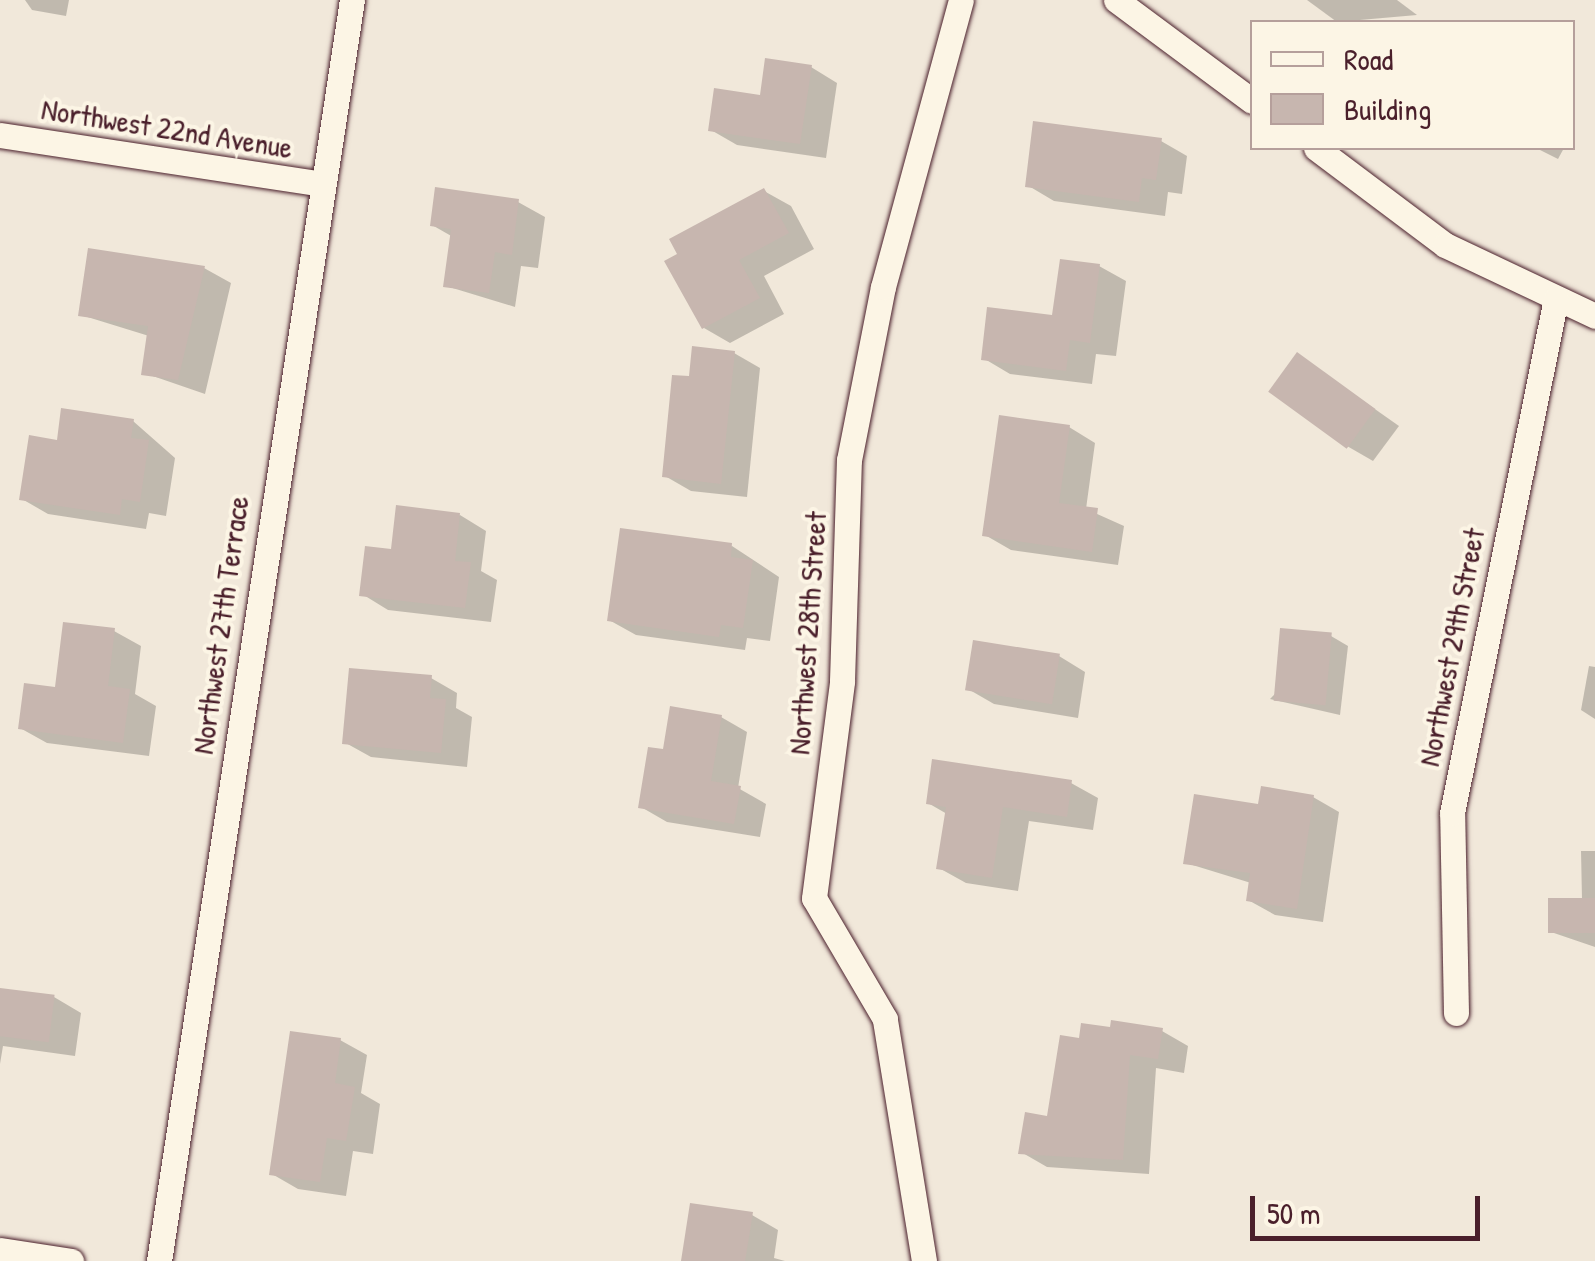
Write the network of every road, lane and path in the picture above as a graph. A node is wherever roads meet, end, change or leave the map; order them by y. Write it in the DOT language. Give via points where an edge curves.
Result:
graph roads {
  1 [pos="352,0"];
  2 [pos="960,0"];
  3 [pos="1116,0"];
  4 [pos="1250,100"];
  5 [pos="0,135"];
  6 [pos="1319,150"];
  7 [pos="323,184"];
  8 [pos="1556,298"];
  9 [pos="1595,316"];
  10 [pos="1456,1013"];
  11 [pos="0,1250"];
  12 [pos="71,1261"];
  13 [pos="159,1261"];
  14 [pos="924,1261"];
  1 -- 7 [label="street, Northwest 27th Terrace"];
  2 -- 14 [label="street, Northwest 28th Street" via="883,288 850,460 842,681 814,898 885,1020"];
  3 -- 4 [label="street"];
  5 -- 7 [label="street, Northwest 22nd Avenue"];
  6 -- 8 [label="street" via="1444,245"];
  7 -- 13 [label="street, Northwest 27th Terrace"];
  8 -- 9 [label="street"];
  8 -- 10 [label="street, Northwest 29th Street" via="1452,813"];
  11 -- 12 [label="street"];
}
